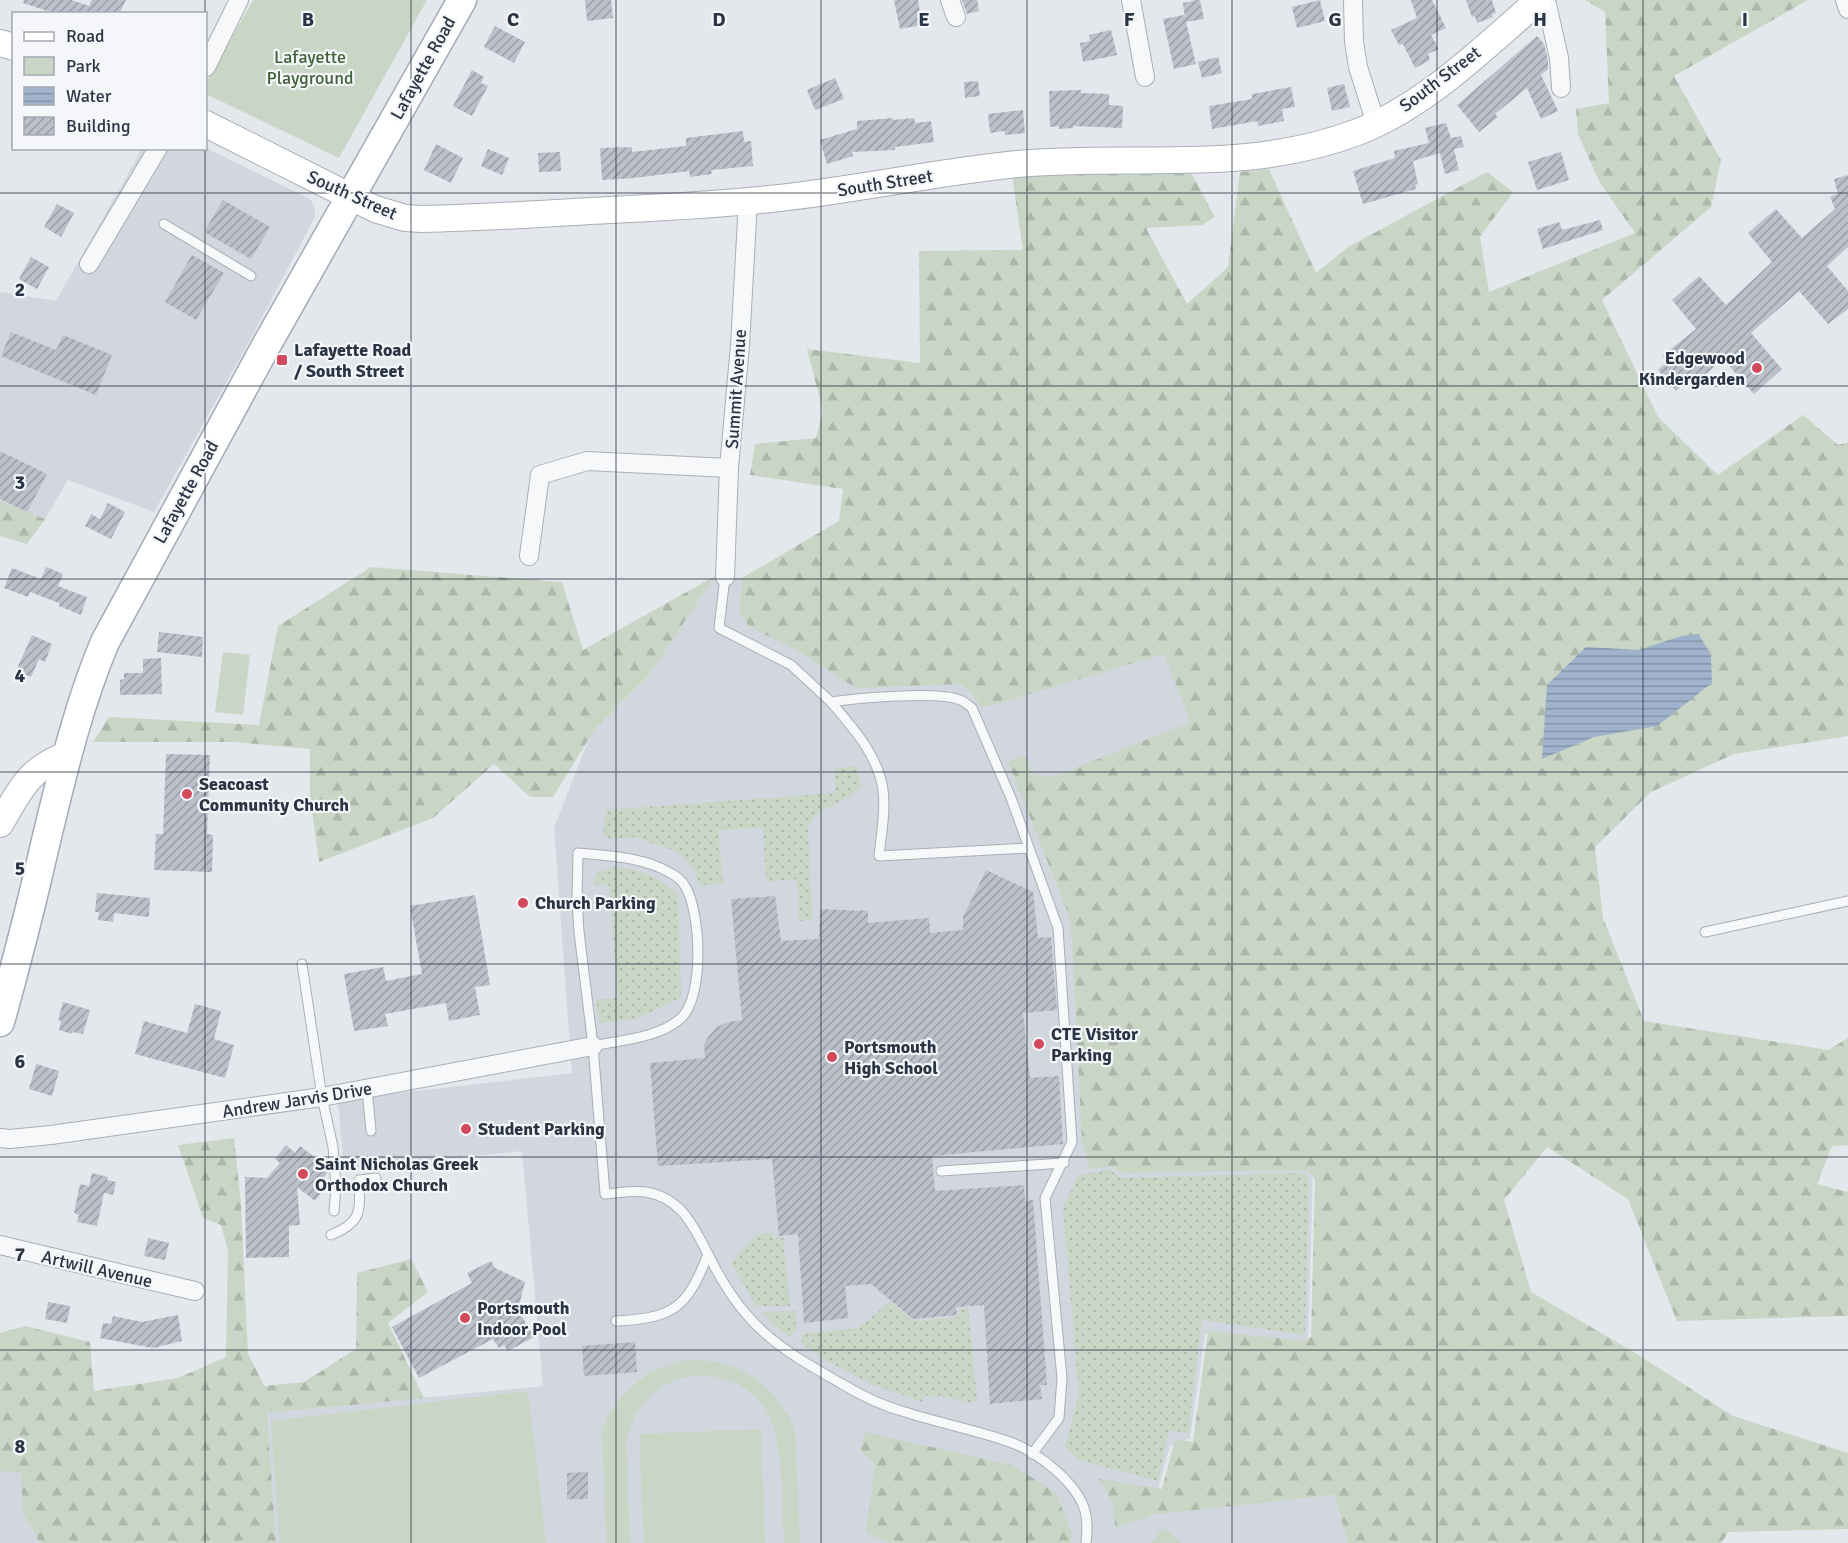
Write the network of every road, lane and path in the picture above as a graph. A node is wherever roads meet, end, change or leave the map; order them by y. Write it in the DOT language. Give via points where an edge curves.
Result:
graph roads {
  1 [pos="239,0"];
  2 [pos="462,0"];
  3 [pos="1131,0"];
  4 [pos="1353,0"];
  5 [pos="1539,0"];
  6 [pos="1546,0"];
  7 [pos="1845,0"];
  8 [pos="1848,9"];
  9 [pos="207,65"];
  10 [pos="1145,77"];
  11 [pos="1561,88"];
  12 [pos="1376,124"];
  13 [pos="207,125"];
  14 [pos="157,150"];
  15 [pos="351,197"];
  16 [pos="748,201"];
  17 [pos="164,224"];
  18 [pos="89,264"];
  19 [pos="251,276"];
  20 [pos="729,468"];
  21 [pos="529,556"];
  22 [pos="725,577"];
  23 [pos="831,702"];
  24 [pos="68,754"];
  25 [pos="0,824"];
  26 [pos="1028,848"];
  27 [pos="1848,901"];
  28 [pos="1705,932"];
  29 [pos="302,963"];
  30 [pos="0,1022"];
  31 [pos="593,1046"];
  32 [pos="367,1089"];
  33 [pos="322,1097"];
  34 [pos="371,1131"];
  35 [pos="0,1138"];
  36 [pos="1064,1163"];
  37 [pos="941,1171"];
  38 [pos="376,1178"];
  39 [pos="334,1211"];
  40 [pos="331,1235"];
  41 [pos="0,1245"];
  42 [pos="708,1254"];
  43 [pos="195,1291"];
  44 [pos="616,1321"];
  45 [pos="1032,1454"];
  46 [pos="1086,1543"];
  1 -- 9 [label="street"];
  2 -- 15 [label="main road, Lafayette Road"];
  3 -- 10 [label="street"];
  4 -- 12 [label="street" via="1358,67"];
  5 -- 12 [label="street, South Street" via="1422,98"];
  6 -- 11 [label="street" via="1559,58"];
  7 -- 8 [label="street"];
  12 -- 16 [label="street, South Street" via="1332,140 1250,158 1016,164"];
  13 -- 15 [label="street, South Street"];
  14 -- 18 [label="street"];
  15 -- 16 [label="street, South Street" via="388,214 422,219"];
  15 -- 24 [label="main road, Lafayette Road" via="105,642"];
  16 -- 20 [label="street, Summit Avenue"];
  17 -- 19 [label="lane"];
  20 -- 21 [label="street" via="587,461 540,475"];
  20 -- 22 [label="street, Summit Avenue"];
  22 -- 23 [label="lane" via="719,628 791,664"];
  23 -- 26 [label="lane" via="945,696 972,708"];
  23 -- 26 [label="lane" via="860,736 878,771 883,790 879,856"];
  24 -- 25 [label="street" via="32,774"];
  24 -- 30 [label="main road, Lafayette Road"];
  26 -- 36 [label="lane" via="1058,928 1072,1142"];
  27 -- 28 [label="lane"];
  29 -- 33 [label="lane"];
  31 -- 31 [label="lane" via="662,1029 680,1019 695,994 697,948 692,902 685,885 673,874 629,859 578,853 579,932"];
  31 -- 32 [label="street, Andrew Jarvis Drive"];
  31 -- 42 [label="lane" via="605,1194 646,1192 664,1199 688,1218"];
  32 -- 33 [label="street, Andrew Jarvis Drive"];
  32 -- 34 [label="lane"];
  33 -- 35 [label="street, Andrew Jarvis Drive" via="51,1135"];
  33 -- 39 [label="lane" via="333,1147"];
  36 -- 37 [label="lane"];
  36 -- 45 [label="lane" via="1045,1198 1062,1378 1059,1418"];
  38 -- 40 [label="lane" via="359,1179 360,1211 355,1221"];
  41 -- 43 [label="street, Artwill Avenue"];
  42 -- 44 [label="lane" via="698,1280 672,1312"];
  42 -- 45 [label="lane" via="745,1313 762,1332 825,1374 878,1403 1012,1443"];
  45 -- 46 [label="lane" via="1064,1478 1077,1494 1085,1510"];
}
